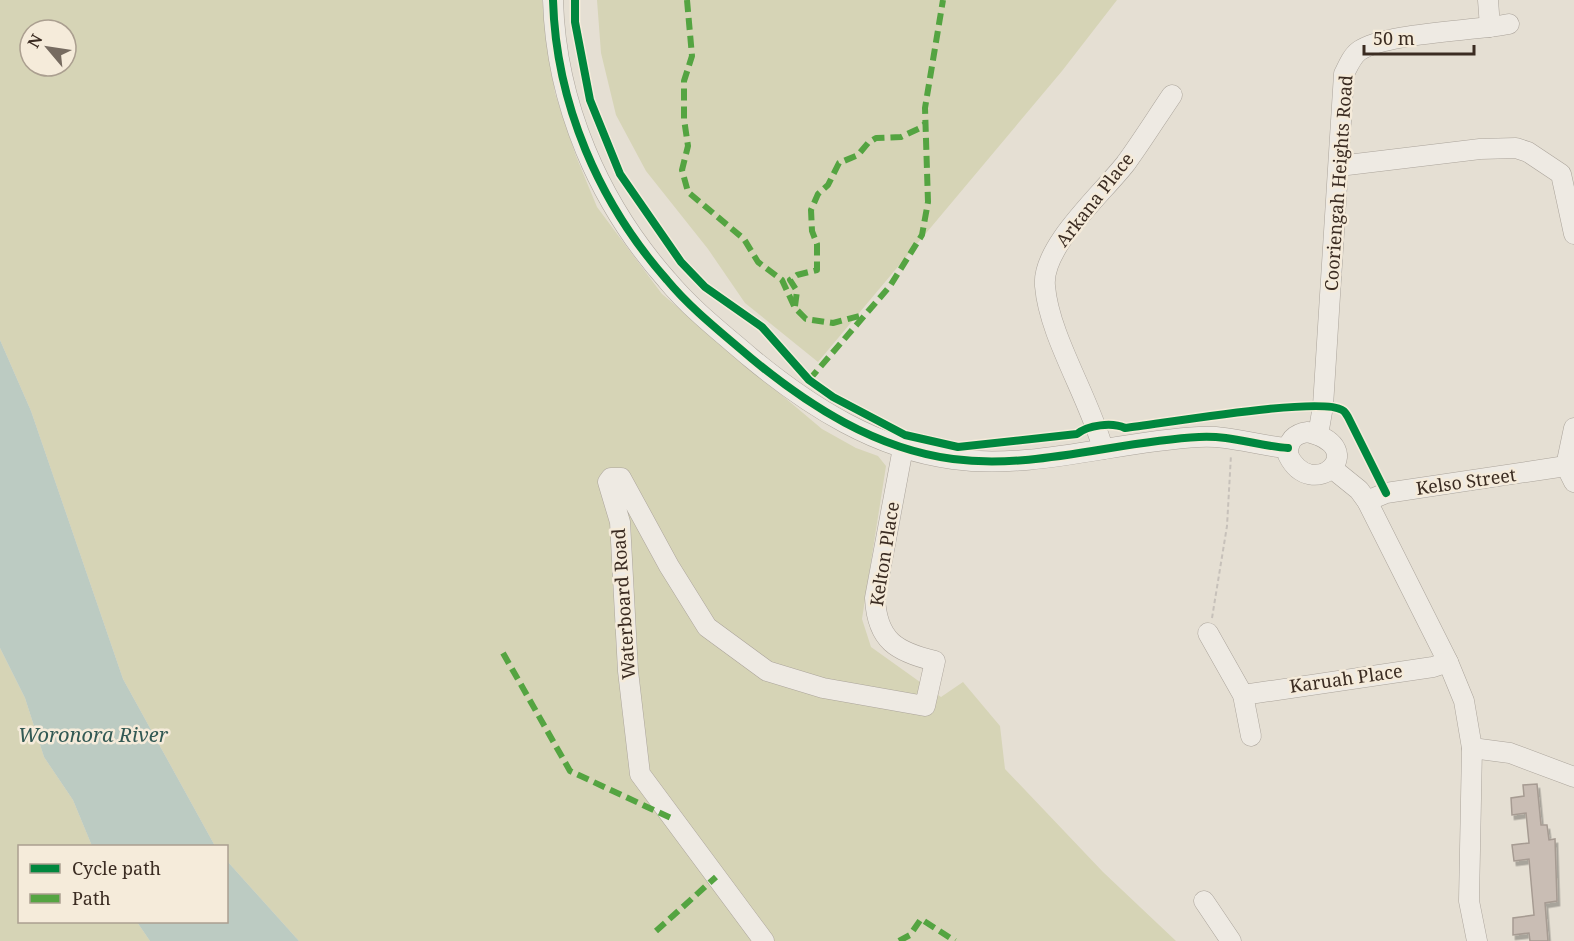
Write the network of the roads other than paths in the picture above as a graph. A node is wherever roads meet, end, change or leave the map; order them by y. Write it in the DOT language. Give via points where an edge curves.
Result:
graph roads {
  1 [pos="554,0"];
  2 [pos="1488,0"];
  3 [pos="1172,95"];
  4 [pos="1339,166"];
  5 [pos="1574,234"];
  6 [pos="1574,428"];
  7 [pos="1318,435"];
  8 [pos="903,448"];
  9 [pos="1288,448"];
  10 [pos="1103,449"];
  11 [pos="1333,469"];
  12 [pos="1570,474"];
  13 [pos="1367,501"];
  14 [pos="1208,633"];
  15 [pos="935,661"];
  16 [pos="1448,662"];
  17 [pos="1243,695"];
  18 [pos="1251,736"];
  19 [pos="1472,748"];
  20 [pos="1574,777"];
  21 [pos="1204,901"];
  22 [pos="764,941"];
  23 [pos="1232,941"];
  24 [pos="1477,941"];
  1 -- 8 [label="street" via="558,54 576,125 609,200 650,260 705,317 792,390 841,421"];
  2 -- 4 [label="street, Cooriengah Heights Road" via="1499,26 1383,41 1357,52 1344,74"];
  3 -- 10 [label="street, Arkana Place" via="1126,162 1058,245 1045,273 1051,316"];
  4 -- 5 [label="street" via="1480,148 1522,150 1561,174"];
  4 -- 7 [label="street, Cooriengah Heights Road"];
  6 -- 12 [label="street"];
  7 -- 9 [label="street" via="1299,433"];
  7 -- 11 [label="street" via="1334,445 1338,454"];
  8 -- 10 [label="street" via="950,459 997,462"];
  8 -- 15 [label="street, Kelton Place" via="875,598 876,619 897,649"];
  9 -- 10 [label="street" via="1233,438 1201,437"];
  9 -- 11 [label="street" via="1292,463 1308,473 1324,475"];
  11 -- 13 [label="street"];
  12 -- 13 [label="street, Kelso Street" via="1386,493"];
  13 -- 16 [label="street"];
  14 -- 17 [label="street"];
  15 -- 22 [label="street, Waterboard Road" via="925,706 823,688 767,671 707,627 621,478 608,482 620,522 628,671 640,774"];
  16 -- 17 [label="street, Karuah Place"];
  16 -- 19 [label="street" via="1464,701"];
  17 -- 18 [label="street"];
  19 -- 20 [label="street" via="1510,753"];
  19 -- 24 [label="street" via="1469,901"];
  21 -- 23 [label="street"];
}
